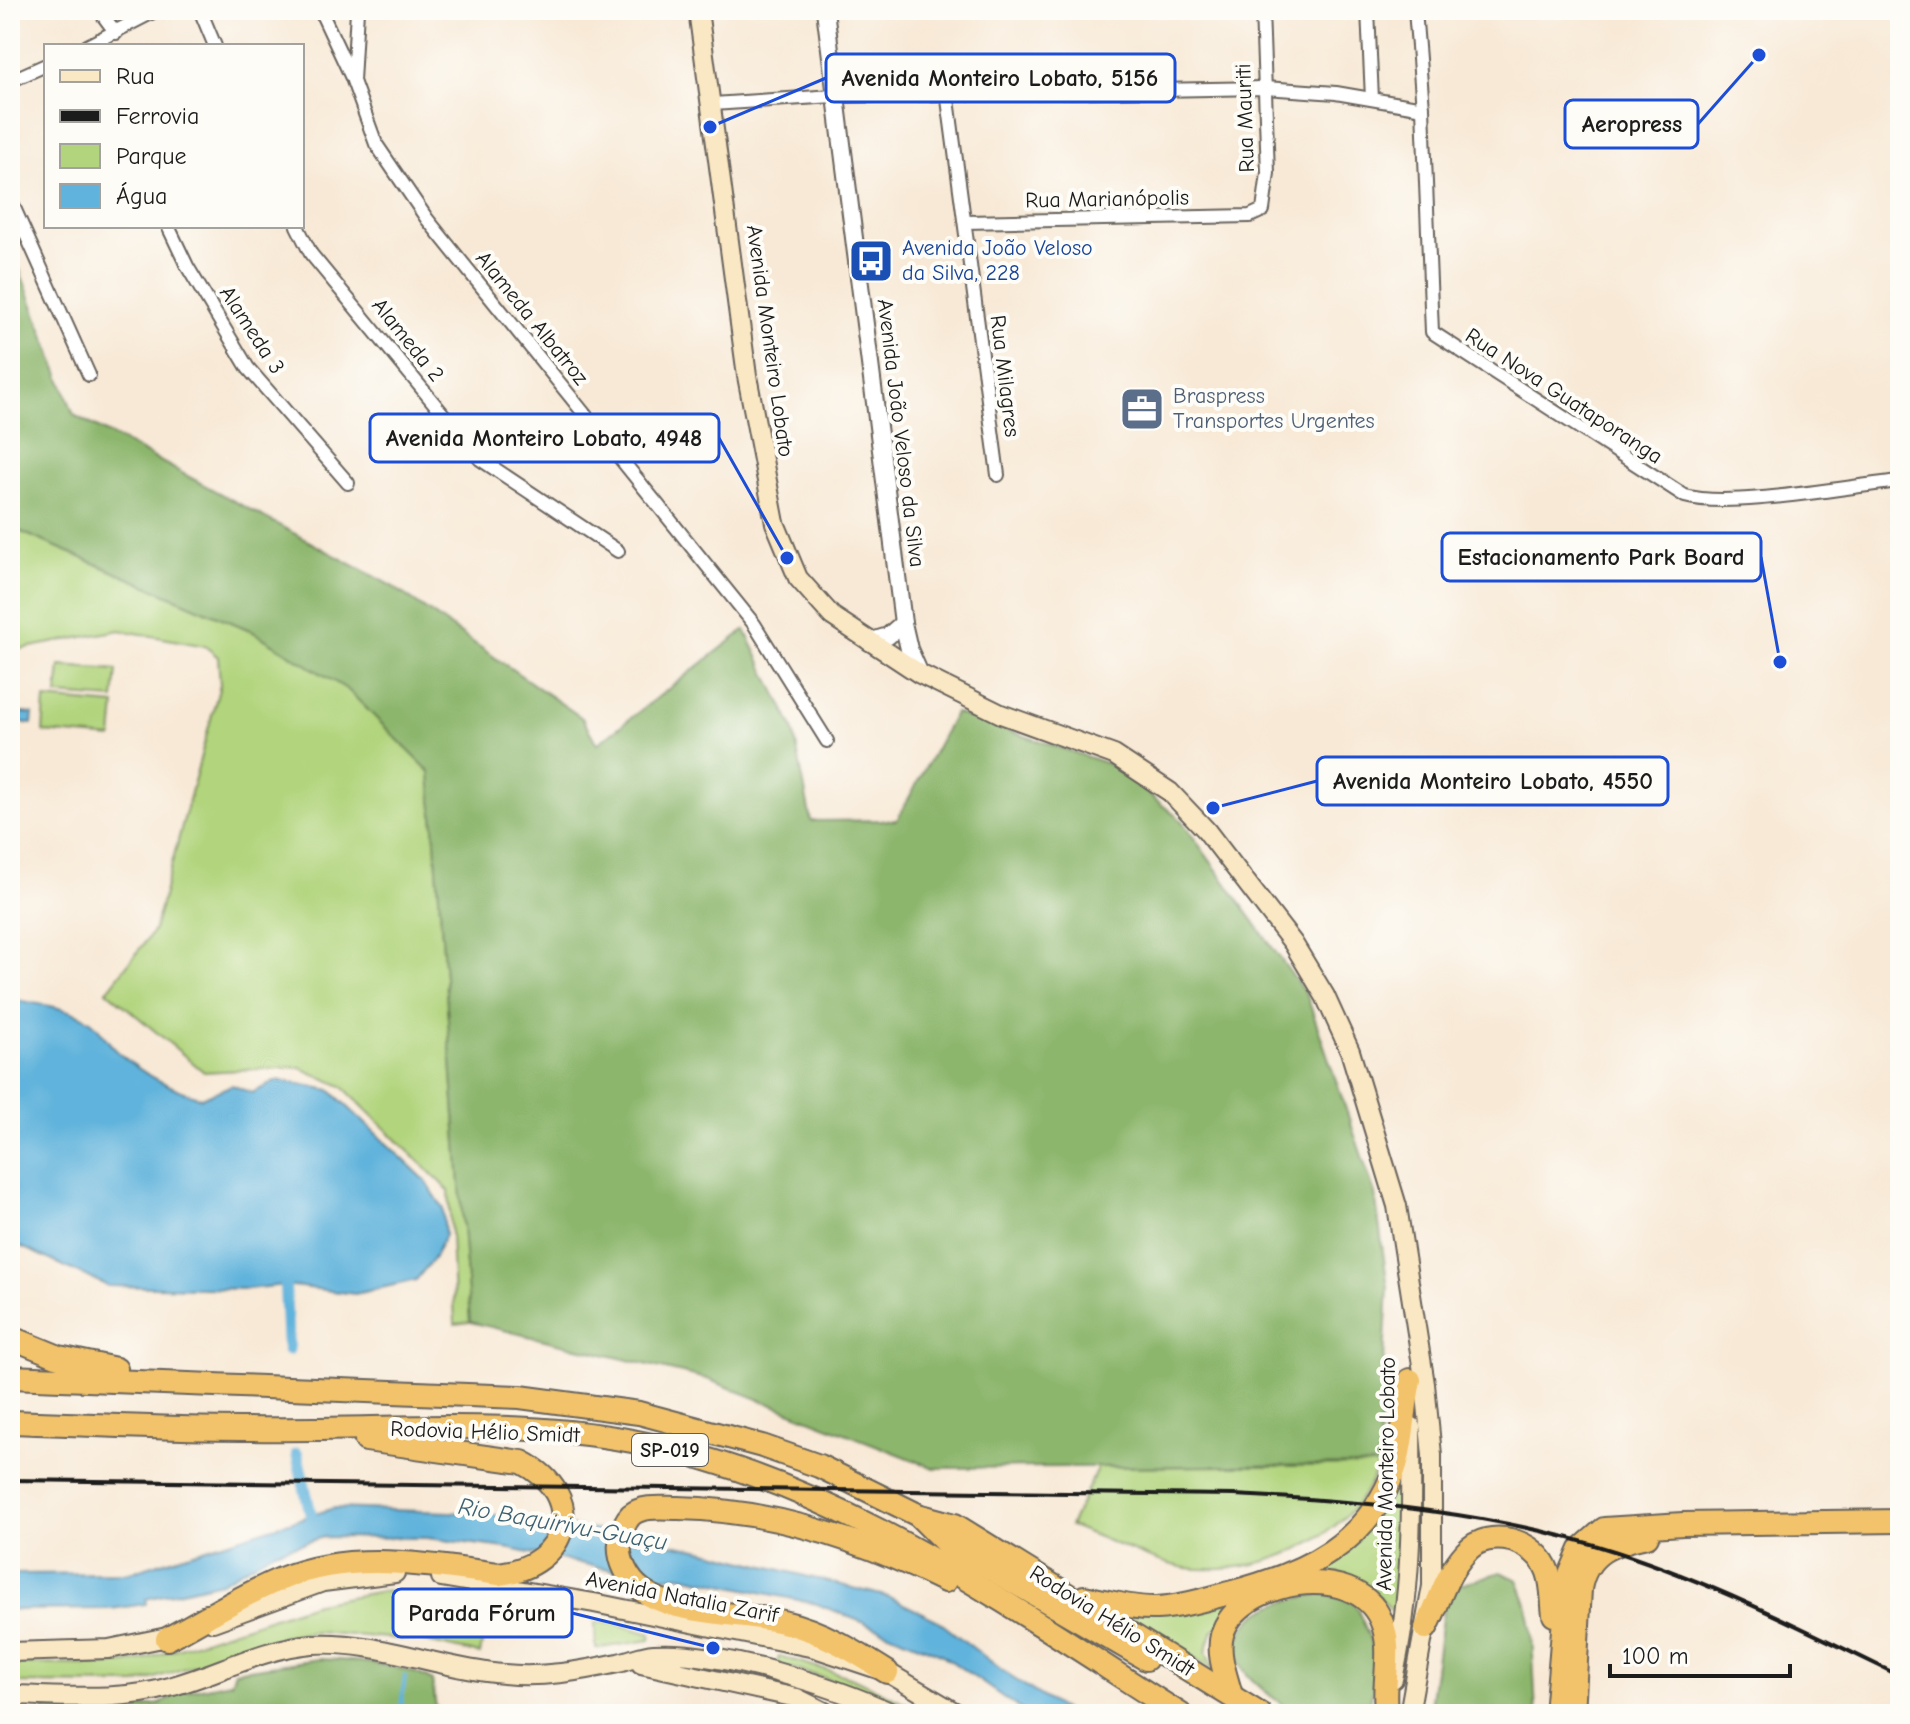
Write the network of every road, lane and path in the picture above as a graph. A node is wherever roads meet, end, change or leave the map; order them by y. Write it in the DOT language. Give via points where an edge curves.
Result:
graph roads {
  1 [pos="99,10"];
  2 [pos="157,10"];
  3 [pos="200,10"];
  4 [pos="317,10"];
  5 [pos="357,10"];
  6 [pos="698,10"];
  7 [pos="825,10"];
  8 [pos="1262,10"];
  9 [pos="1368,10"];
  10 [pos="1415,10"];
  11 [pos="116,33"];
  12 [pos="91,44"];
  13 [pos="214,44"];
  14 [pos="44,66"];
  15 [pos="10,81"];
  16 [pos="353,81"];
  17 [pos="1265,88"];
  18 [pos="947,92"];
  19 [pos="834,96"];
  20 [pos="1372,99"];
  21 [pos="713,104"];
  22 [pos="1423,108"];
  23 [pos="10,199"];
  24 [pos="1250,216"];
  25 [pos="965,222"];
  26 [pos="169,228"];
  27 [pos="298,228"];
  28 [pos="89,375"];
  29 [pos="998,475"];
  30 [pos="1900,481"];
  31 [pos="348,483"];
  32 [pos="618,551"];
  33 [pos="903,623"];
  34 [pos="869,642"];
  35 [pos="920,674"];
  36 [pos="827,741"];
  37 [pos="1414,1328"];
  38 [pos="10,1337"];
  39 [pos="10,1377"];
  40 [pos="1410,1380"];
  41 [pos="228,1383"];
  42 [pos="10,1422"];
  43 [pos="281,1429"];
  44 [pos="918,1515"];
  45 [pos="1900,1521"];
  46 [pos="1683,1524"];
  47 [pos="1067,1593"];
  48 [pos="1022,1615"];
  49 [pos="1426,1628"];
  50 [pos="167,1639"];
  51 [pos="10,1652"];
  52 [pos="618,1663"];
  53 [pos="887,1672"];
  54 [pos="1558,1688"];
  55 [pos="10,1695"];
  56 [pos="1234,1705"];
  57 [pos="1393,1713"];
  58 [pos="829,1714"];
  59 [pos="894,1714"];
  60 [pos="958,1714"];
  61 [pos="1180,1714"];
  62 [pos="1260,1714"];
  63 [pos="1556,1714"];
  64 [pos="1573,1714"];
  1 -- 11 [label="street"];
  2 -- 11 [label="street"];
  3 -- 13 [label="street"];
  4 -- 16 [label="street"];
  5 -- 16 [label="street, Alameda Albatroz"];
  6 -- 21 [label="main road, Avenida Monteiro Lobato"];
  7 -- 19 [label="street, Avenida João Veloso da Silva"];
  8 -- 17 [label="street, Rua Mauriti"];
  9 -- 20 [label="street"];
  10 -- 22 [label="street, Rua Nova Guataporanga"];
  11 -- 12 [label="street"];
  14 -- 15 [label="street"];
  16 -- 36 [label="street, Alameda Albatroz" via="376,144 427,219 754,624"];
  17 -- 18 [label="street"];
  17 -- 20 [label="street"];
  17 -- 24 [label="street, Rua Mauriti" via="1266,203"];
  18 -- 19 [label="street"];
  18 -- 25 [label="street, Rua Milagres"];
  19 -- 21 [label="street"];
  19 -- 33 [label="street, Avenida João Veloso da Silva"];
  20 -- 22 [label="street"];
  21 -- 34 [label="main road, Avenida Monteiro Lobato" via="747,376 775,523 787,558 813,599"];
  22 -- 30 [label="street, Rua Nova Guataporanga" via="1432,332 1670,489 1692,498 1744,498"];
  23 -- 28 [label="street"];
  24 -- 25 [label="street, Rua Marianópolis"];
  25 -- 29 [label="street, Rua Milagres"];
  26 -- 31 [label="street, Alameda 3" via="248,368"];
  27 -- 32 [label="street, Alameda 2" via="311,254 480,459"];
  33 -- 34 [label="street" via="888,636"];
  33 -- 35 [label="street"];
  34 -- 35 [label="main road, Avenida Monteiro Lobato"];
  35 -- 37 [label="main road, Avenida Monteiro Lobato" via="1147,774 1206,830 1293,943 1350,1051 1397,1206"];
  37 -- 40 [label="main road, Avenida Monteiro Lobato"];
  37 -- 49 [label="main road, Avenida Monteiro Lobato" via="1432,1455 1434,1546"];
  38 -- 41 [label="highway" via="59,1357 107,1368"];
  39 -- 41 [label="highway, Rodovia Hélio Smidt / SP-019"];
  40 -- 47 [label="highway" via="1396,1466 1367,1517 1313,1565 1181,1605 1134,1607"];
  40 -- 57 [label="main road, Avenida Monteiro Lobato" via="1409,1592"];
  41 -- 44 [label="highway, Rodovia Hélio Smidt / SP-019" via="520,1397 639,1413 819,1466"];
  42 -- 43 [label="highway, Rodovia Hélio Smidt / SP-019"];
  43 -- 48 [label="highway, Rodovia Hélio Smidt / SP-019" via="506,1428 569,1432 676,1452 735,1468 860,1521 923,1552"];
  43 -- 50 [label="highway" via="522,1462 557,1491 564,1510 562,1525 549,1553 518,1571 499,1574 376,1561 338,1565 282,1579"];
  44 -- 47 [label="highway, Rodovia Hélio Smidt / SP-019" via="955,1525"];
  44 -- 56 [label="highway, Rodovia Hélio Smidt / SP-019" via="945,1542"];
  45 -- 46 [label="highway"];
  46 -- 54 [label="highway" via="1604,1529 1581,1549 1567,1582"];
  46 -- 64 [label="highway" via="1607,1547 1585,1571"];
  47 -- 56 [label="highway, Rodovia Hélio Smidt / SP-019"];
  48 -- 53 [label="highway" via="877,1550 780,1522 697,1508 643,1509 623,1527 621,1557 643,1592 672,1604 813,1630"];
  48 -- 61 [label="highway, Rodovia Hélio Smidt / SP-019"];
  49 -- 54 [label="highway" via="1445,1578 1474,1543 1516,1541 1548,1569"];
  49 -- 57 [label="main road, Avenida Monteiro Lobato"];
  50 -- 51 [label="main road, Avenida Natalia Zarif" via="109,1649"];
  50 -- 53 [label="main road, Avenida Natalia Zarif" via="323,1582 375,1573 420,1573 788,1642"];
  52 -- 55 [label="main road" via="558,1673 504,1674 361,1647 311,1645 285,1648 171,1687 131,1695"];
  52 -- 58 [label="main road" via="744,1684 797,1698"];
  52 -- 59 [label="main road" via="652,1654 726,1663 842,1691"];
  53 -- 60 [label="main road, Avenida Natalia Zarif"];
  54 -- 63 [label="highway"];
  56 -- 57 [label="highway" via="1220,1649 1228,1619 1254,1598 1297,1585 1338,1583 1356,1591 1380,1617 1389,1659 1384,1696"];
  56 -- 62 [label="highway, Rodovia Hélio Smidt / SP-019"];
}
